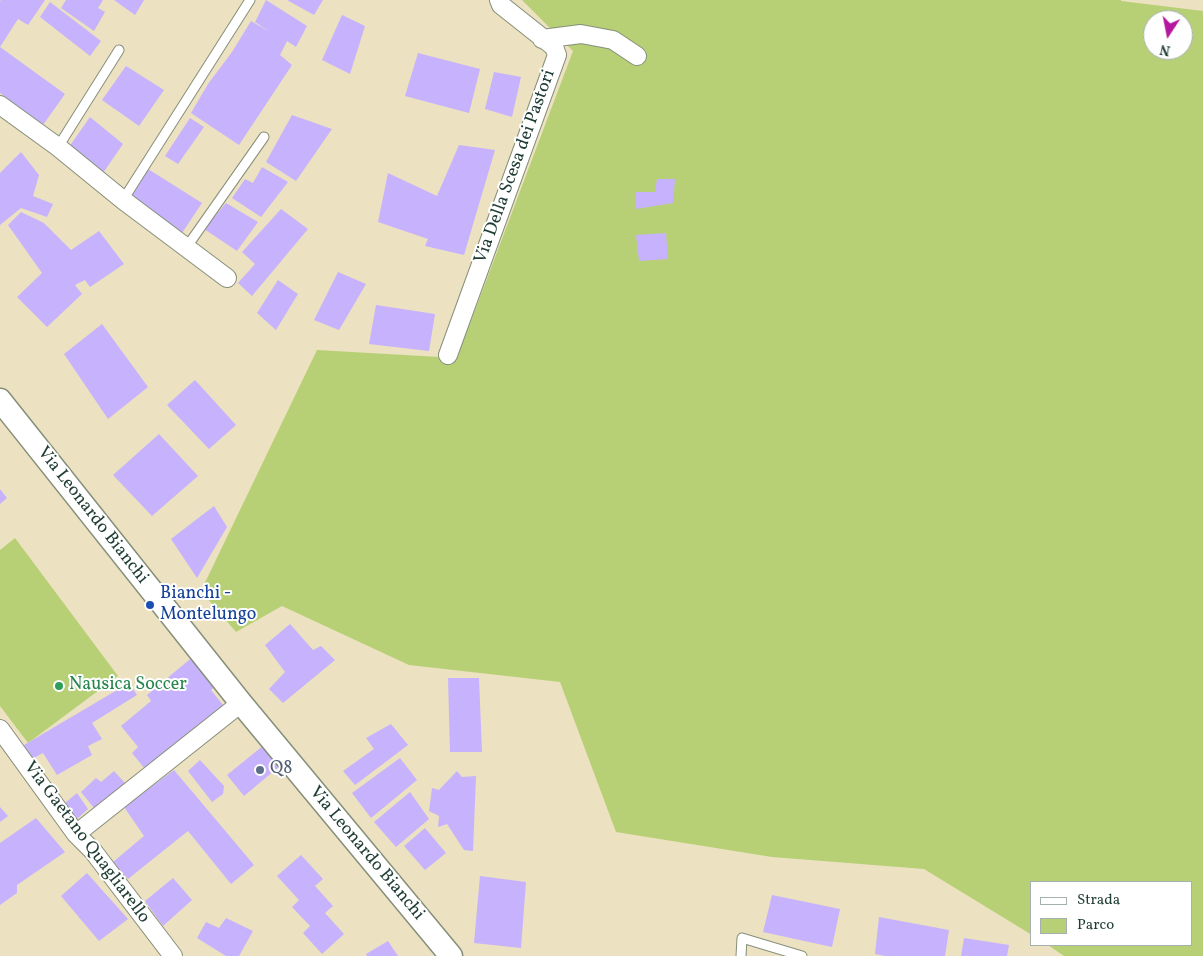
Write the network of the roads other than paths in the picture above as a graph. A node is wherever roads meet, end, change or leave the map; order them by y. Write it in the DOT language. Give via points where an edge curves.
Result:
graph roads {
  1 [pos="250,0"];
  2 [pos="500,0"];
  3 [pos="542,38"];
  4 [pos="119,50"];
  5 [pos="637,56"];
  6 [pos="0,105"];
  7 [pos="264,137"];
  8 [pos="58,147"];
  9 [pos="123,200"];
  10 [pos="186,248"];
  11 [pos="227,278"];
  12 [pos="448,355"];
  13 [pos="0,400"];
  14 [pos="240,703"];
  15 [pos="0,729"];
  16 [pos="76,834"];
  17 [pos="173,956"];
  18 [pos="451,956"];
  19 [pos="741,956"];
  20 [pos="802,956"];
  1 -- 9 [label="lane"];
  2 -- 3 [label="street, Via Della Scesa dei Pastori" via="501,5"];
  3 -- 5 [label="street" via="582,34 613,40"];
  3 -- 12 [label="street, Via Della Scesa dei Pastori" via="554,47 557,55"];
  4 -- 8 [label="lane"];
  6 -- 8 [label="street"];
  7 -- 10 [label="lane"];
  8 -- 9 [label="street"];
  9 -- 10 [label="street"];
  10 -- 11 [label="street"];
  13 -- 14 [label="street, Via Leonardo Bianchi"];
  14 -- 16 [label="street"];
  14 -- 18 [label="street, Via Leonardo Bianchi"];
  15 -- 16 [label="street, Via Gaetano Quagliarello"];
  16 -- 17 [label="street, Via Gaetano Quagliarello" via="93,850"];
  19 -- 20 [label="lane" via="742,938"];
}
